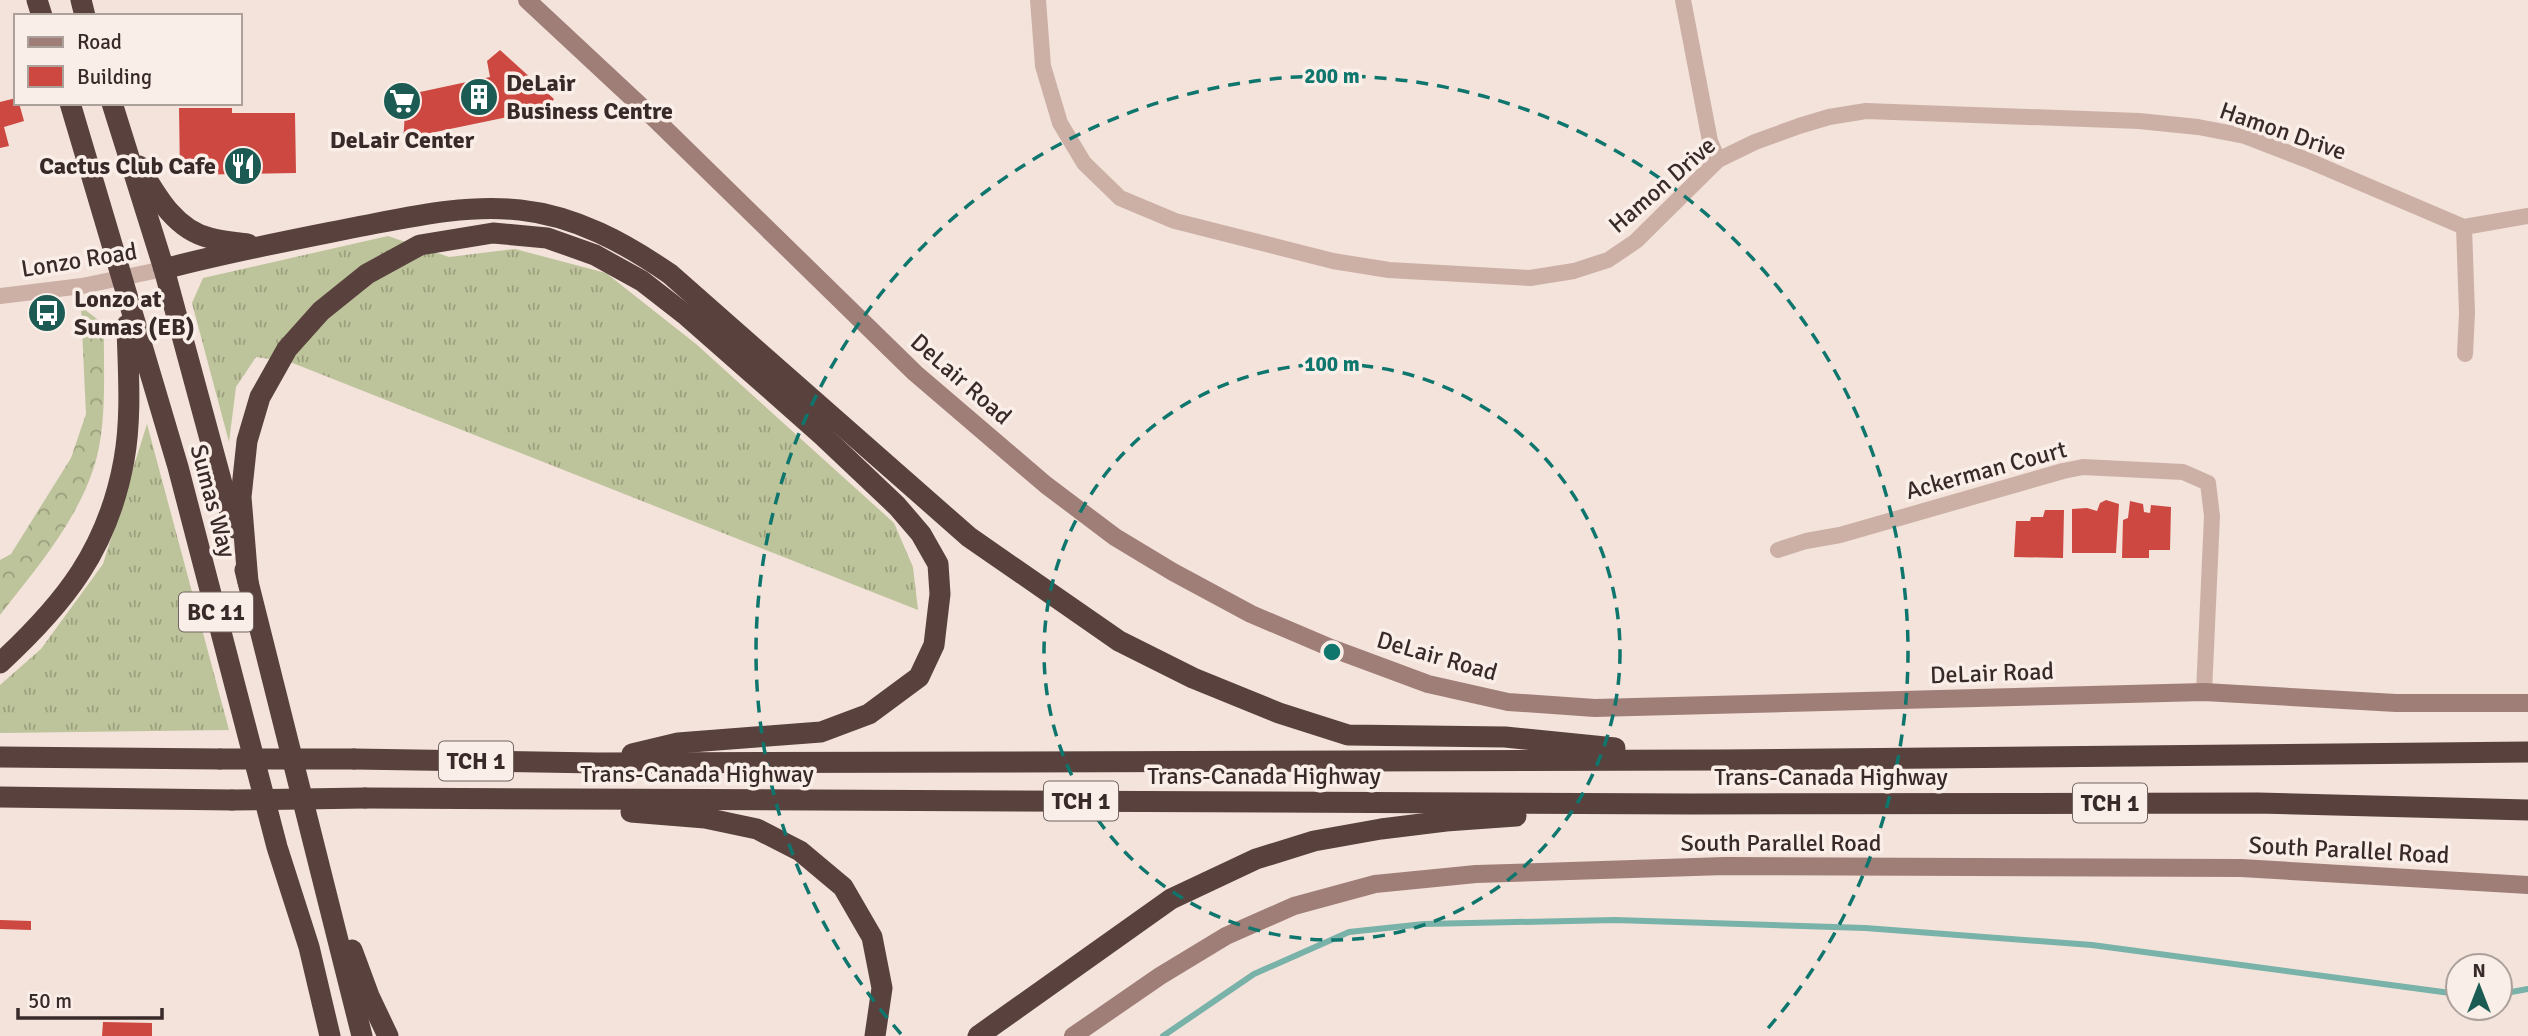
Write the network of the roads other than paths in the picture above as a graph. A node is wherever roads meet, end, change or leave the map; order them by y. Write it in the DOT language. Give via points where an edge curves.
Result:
graph roads {
  1 [pos="527,0"];
  2 [pos="1038,0"];
  3 [pos="1683,0"];
  4 [pos="71,105"];
  5 [pos="113,105"];
  6 [pos="122,139"];
  7 [pos="1717,160"];
  8 [pos="2528,216"];
  9 [pos="2464,227"];
  10 [pos="261,246"];
  11 [pos="164,269"];
  12 [pos="121,278"];
  13 [pos="0,296"];
  14 [pos="126,299"];
  15 [pos="2465,354"];
  16 [pos="1778,550"];
  17 [pos="248,582"];
  18 [pos="0,663"];
  19 [pos="2204,692"];
  20 [pos="2528,702"];
  21 [pos="2528,752"];
  22 [pos="0,757"];
  23 [pos="1721,760"];
  24 [pos="598,763"];
  25 [pos="0,797"];
  26 [pos="469,799"];
  27 [pos="1693,804"];
  28 [pos="2528,810"];
  29 [pos="314,849"];
  30 [pos="2528,885"];
  31 [pos="330,1036"];
  32 [pos="362,1036"];
  33 [pos="388,1036"];
  34 [pos="875,1036"];
  35 [pos="978,1036"];
  36 [pos="1073,1036"];
  1 -- 19 [label="street, DeLair Road" via="915,373 1046,485 1115,537 1173,572 1251,614 1331,648 1441,687 1508,702 1595,708"];
  2 -- 7 [label="street, Hamon Drive" via="1043,66 1060,123 1084,163 1120,198 1175,221 1333,261 1484,277 1530,278 1574,271 1608,260 1636,241"];
  3 -- 7 [label="street"];
  4 -- 12 [label="highway, Sumas Way / BC 11"];
  5 -- 6 [label="highway, Sumas Way / BC 11"];
  6 -- 10 [label="highway" via="184,227 209,238"];
  6 -- 11 [label="highway, Sumas Way / BC 11"];
  7 -- 9 [label="street, Hamon Drive" via="1799,126 1866,111 2163,123 2245,136"];
  8 -- 9 [label="street"];
  9 -- 15 [label="street"];
  10 -- 11 [label="highway"];
  10 -- 23 [label="highway" via="464,209 521,210 600,232 670,274 968,537 1119,641 1193,678 1348,736 1505,737"];
  11 -- 12 [label="street, Lonzo Road"];
  11 -- 17 [label="highway, Sumas Way / BC 11"];
  12 -- 13 [label="street, Lonzo Road"];
  12 -- 14 [label="highway, Sumas Way / BC 11"];
  14 -- 18 [label="highway" via="128,393 124,458 114,503 93,554 69,592"];
  14 -- 31 [label="highway, Sumas Way / BC 11" via="178,467"];
  16 -- 19 [label="street, Ackerman Court" via="2083,467 2183,472 2208,483 2212,516"];
  17 -- 24 [label="highway" via="241,497 247,441 260,397 287,349 321,311 367,274 420,245 493,233 547,238 595,255 642,281 687,316 897,506 921,534 937,564 940,594 934,645 919,677 869,714 821,732 678,743"];
  17 -- 29 [label="highway, Sumas Way / BC 11"];
  19 -- 20 [label="street, DeLair Road" via="2396,703"];
  21 -- 23 [label="highway, Trans-Canada Highway / TCH 1"];
  22 -- 24 [label="highway, Trans-Canada Highway / TCH 1, bridge"];
  23 -- 24 [label="highway, Trans-Canada Highway / TCH 1"];
  25 -- 26 [label="highway, Trans-Canada Highway / TCH 1, bridge"];
  26 -- 27 [label="highway, Trans-Canada Highway / TCH 1"];
  26 -- 34 [label="highway" via="705,818 757,829 800,851 843,887 872,937 881,988"];
  27 -- 28 [label="highway, Trans-Canada Highway / TCH 1" via="2258,803"];
  27 -- 35 [label="highway" via="1381,829 1314,841 1256,859 1171,899"];
  29 -- 32 [label="highway, Sumas Way / BC 11"];
  29 -- 33 [label="highway"];
  30 -- 36 [label="street, South Parallel Road" via="2241,868 1725,866 1476,874 1376,884 1294,906 1226,936"];
}
